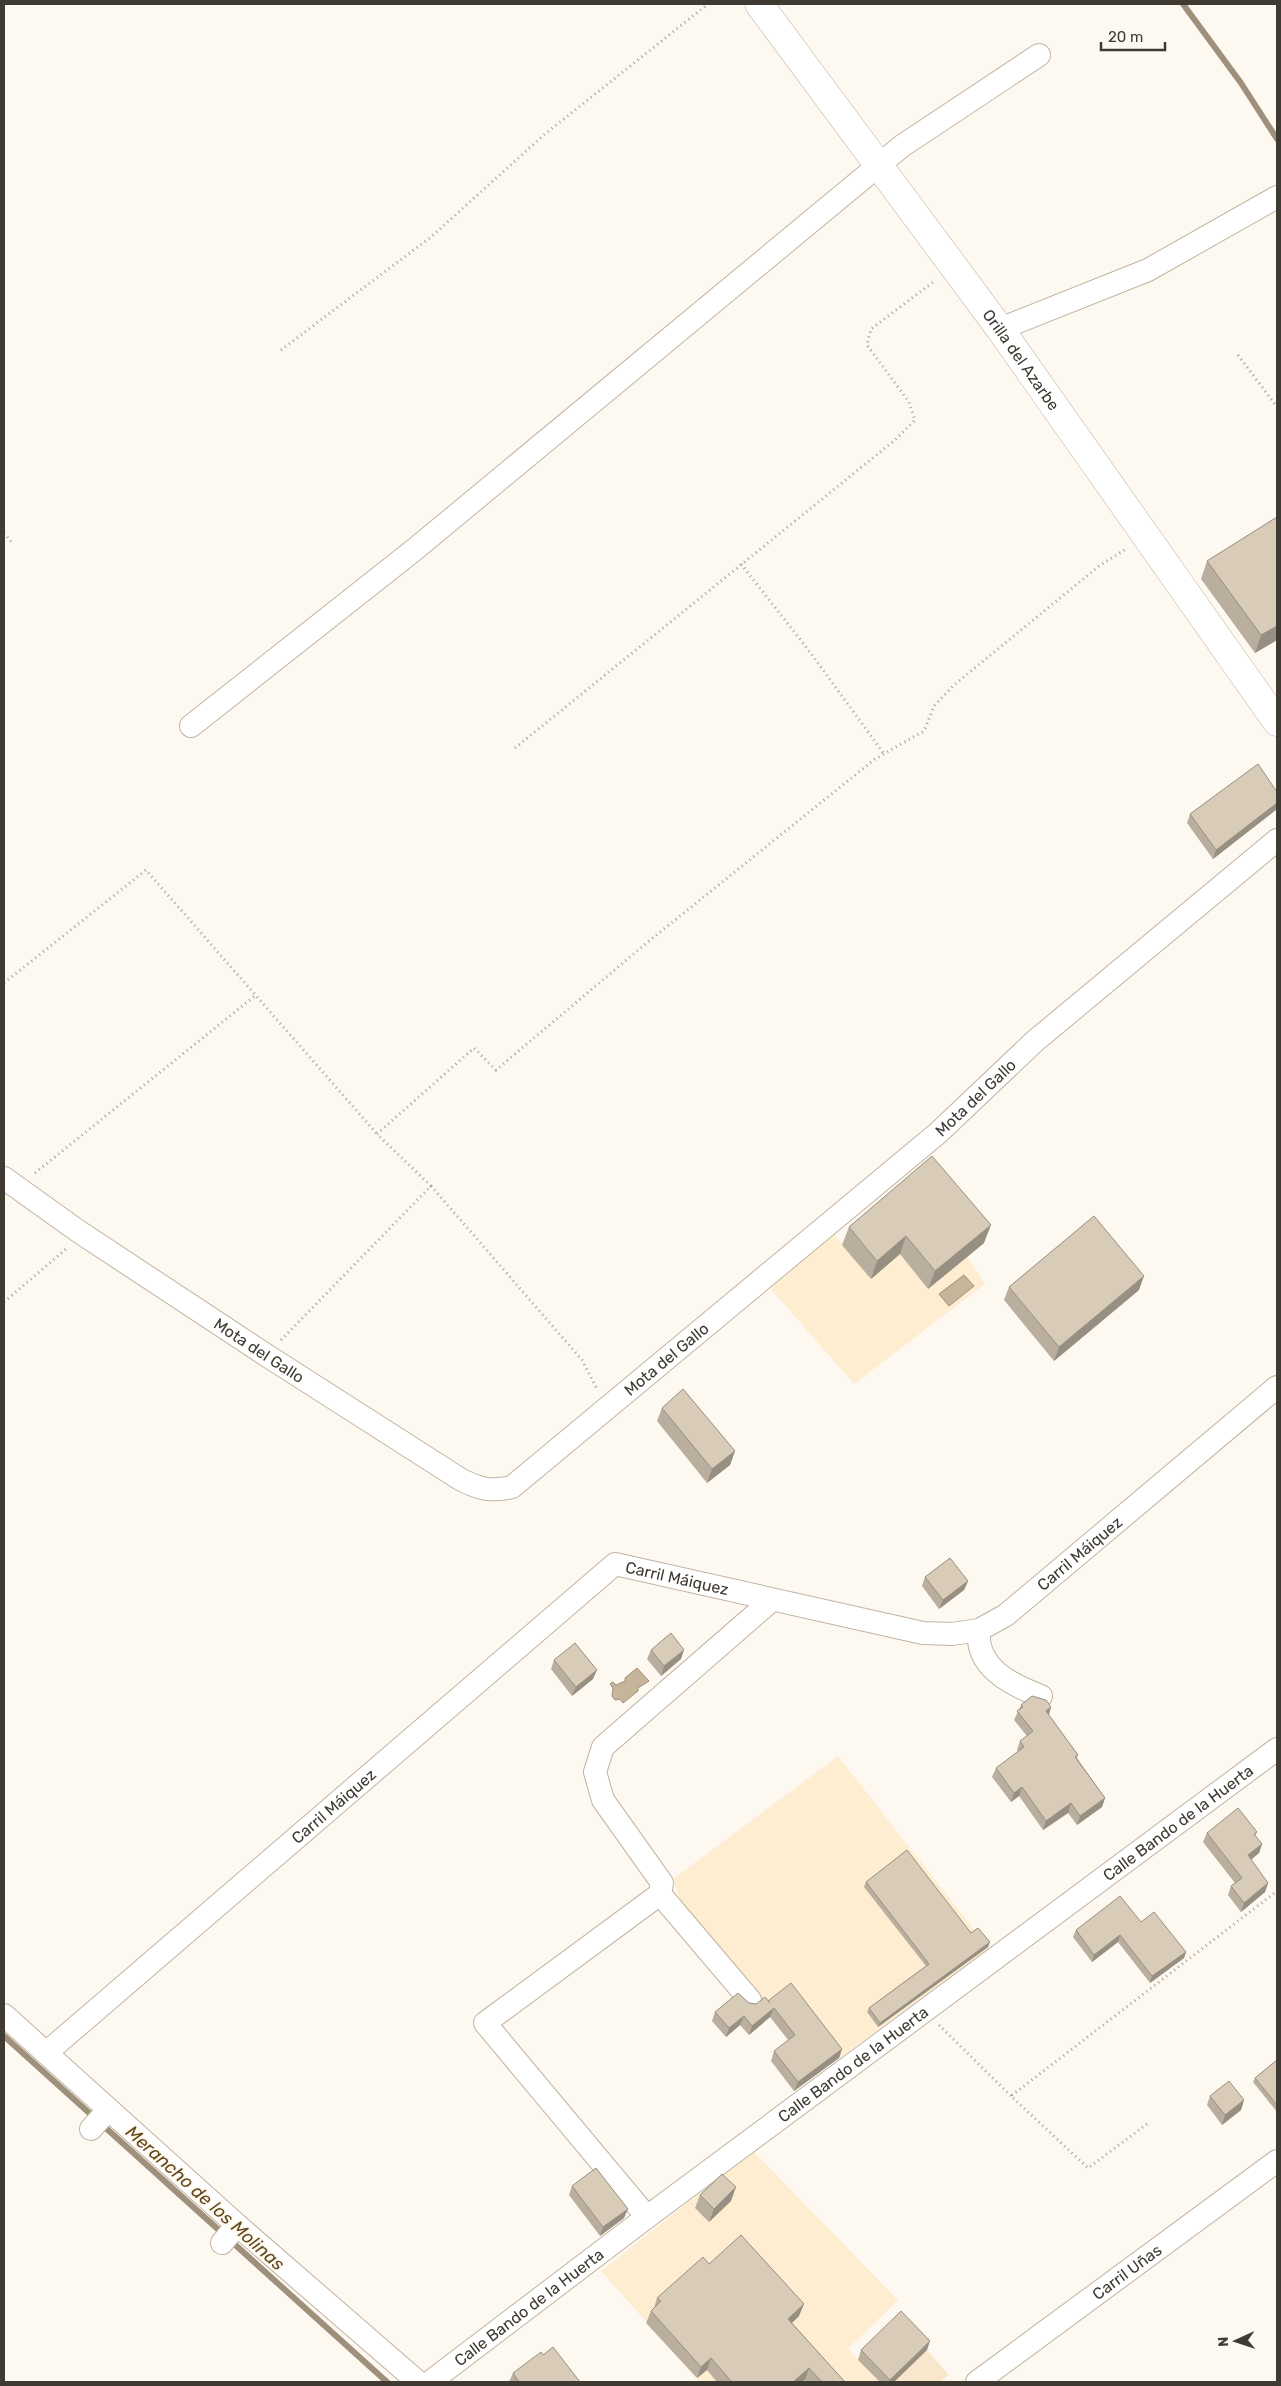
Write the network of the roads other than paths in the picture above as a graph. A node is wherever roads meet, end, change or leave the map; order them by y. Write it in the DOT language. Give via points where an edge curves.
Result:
graph roads {
  1 [pos="758,4"];
  2 [pos="1039,55"];
  3 [pos="879,166"];
  4 [pos="1277,197"];
  5 [pos="1000,328"];
  6 [pos="1277,722"];
  7 [pos="191,726"];
  8 [pos="1277,840"];
  9 [pos="11,1182"];
  10 [pos="1277,1387"];
  11 [pos="772,1600"];
  12 [pos="979,1630"];
  13 [pos="1041,1696"];
  14 [pos="1277,1749"];
  15 [pos="660,1894"];
  16 [pos="750,2000"];
  17 [pos="4,2015"];
  18 [pos="46,2053"];
  19 [pos="1277,2161"];
  20 [pos="647,2217"];
  21 [pos="418,2382"];
  22 [pos="430,2382"];
  23 [pos="978,2382"];
  1 -- 3 [label="main road, Orilla del Azarbe"];
  2 -- 3 [label="street" via="902,146"];
  3 -- 5 [label="main road, Orilla del Azarbe"];
  3 -- 7 [label="street" via="414,550"];
  4 -- 5 [label="street" via="1148,270"];
  5 -- 6 [label="main road, Orilla del Azarbe"];
  8 -- 9 [label="street, Mota del Gallo" via="1035,1041 938,1133 512,1487 480,1490 460,1480 78,1231"];
  10 -- 12 [label="street, Carril Máiquez" via="1006,1615"];
  11 -- 12 [label="street, Carril Máiquez" via="923,1633 952,1634"];
  11 -- 15 [label="street" via="603,1747 595,1772 603,1800 662,1883"];
  11 -- 18 [label="street, Carril Máiquez" via="615,1564"];
  12 -- 13 [label="street" via="977,1644 993,1670 1022,1689"];
  14 -- 20 [label="street, Calle Bando de la Huerta"];
  15 -- 16 [label="street"];
  15 -- 20 [label="street" via="485,2023"];
  17 -- 18 [label="street"];
  18 -- 21 [label="street" via="100,2118 230,2234"];
  19 -- 23 [label="street, Carril Uñas"];
  20 -- 22 [label="street, Calle Bando de la Huerta"];
}
